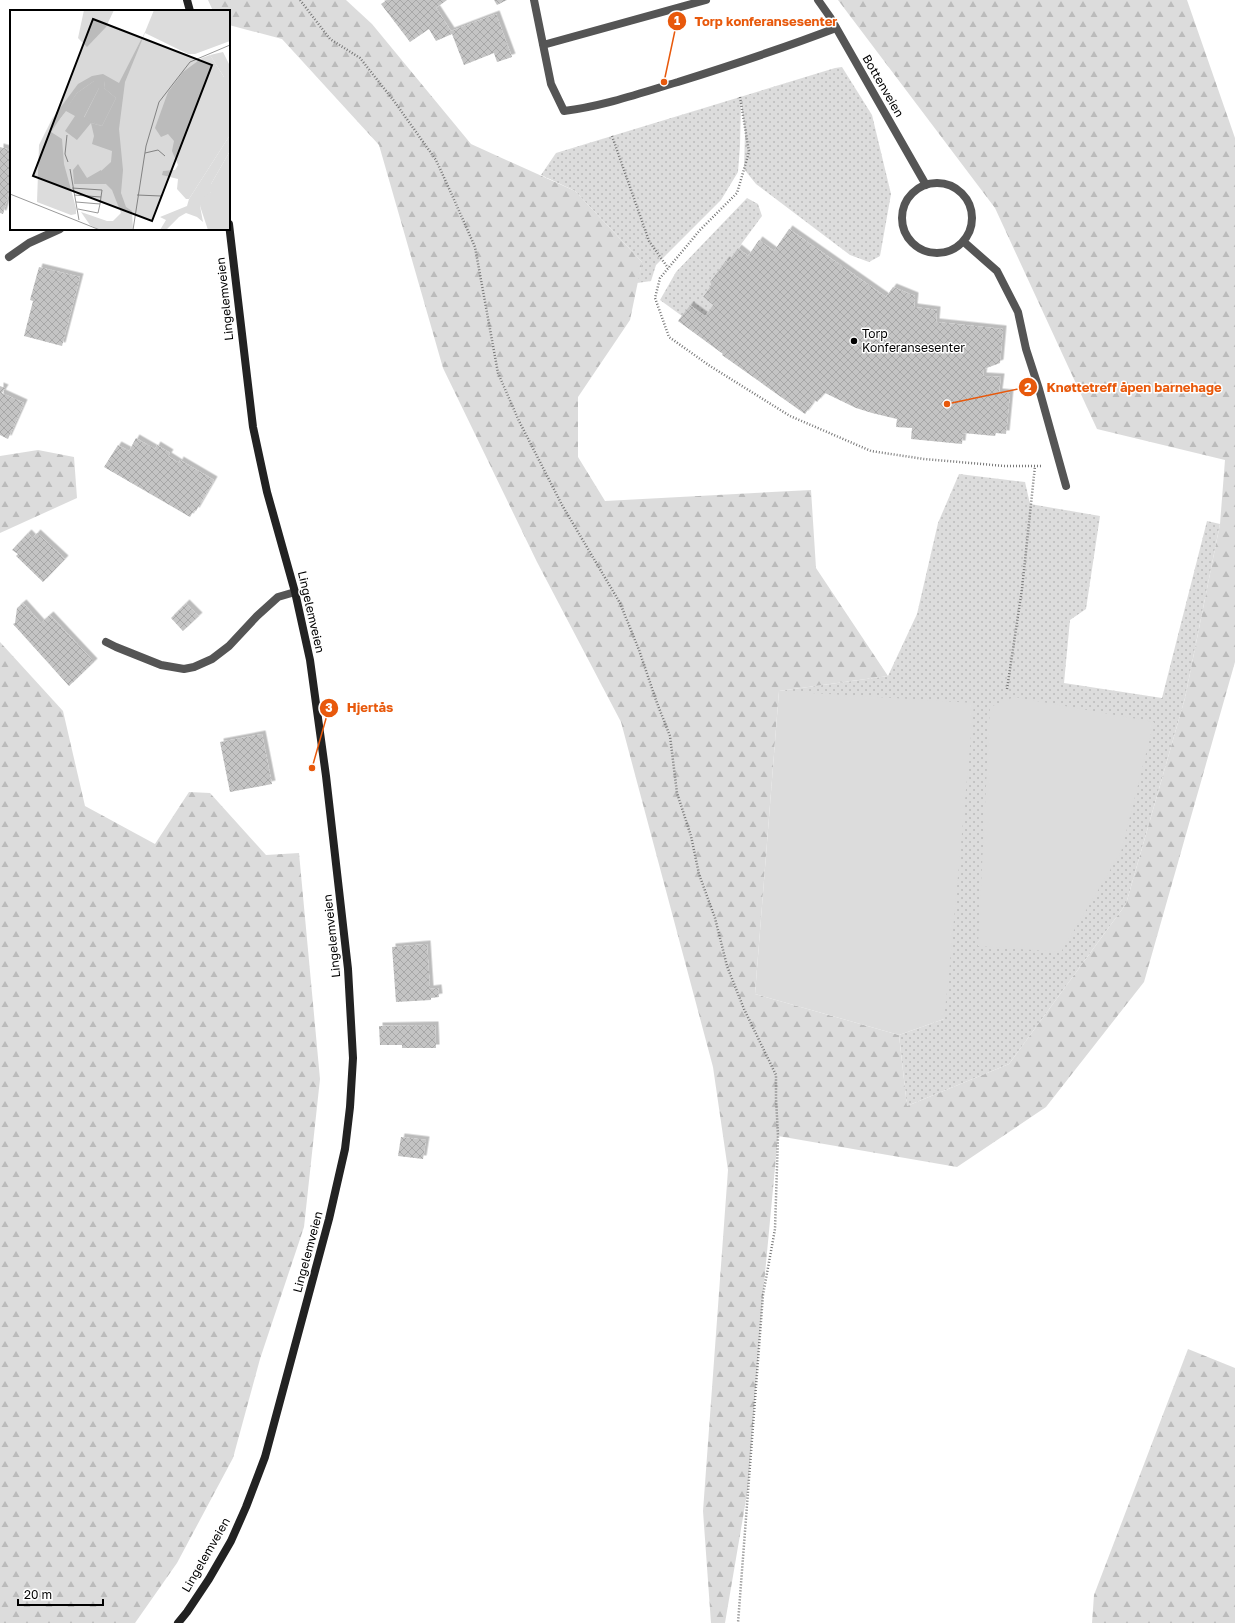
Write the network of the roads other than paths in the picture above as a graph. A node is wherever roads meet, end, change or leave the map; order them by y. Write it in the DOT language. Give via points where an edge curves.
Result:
graph roads {
  1 [pos="187,0"];
  2 [pos="534,0"];
  3 [pos="706,0"];
  4 [pos="818,0"];
  5 [pos="190,10"];
  6 [pos="836,28"];
  7 [pos="543,45"];
  8 [pos="926,185"];
  9 [pos="58,230"];
  10 [pos="230,230"];
  11 [pos="964,242"];
  12 [pos="9,257"];
  13 [pos="1066,486"];
  14 [pos="295,592"];
  15 [pos="106,642"];
  16 [pos="178,1623"];
  1 -- 5 [label="main road"];
  2 -- 7 [label="street"];
  3 -- 7 [label="street"];
  4 -- 6 [label="street, Bottenveien"];
  6 -- 7 [label="street" via="772,52 646,92 593,108 564,112 551,84"];
  6 -- 8 [label="street, Bottenveien"];
  8 -- 11 [label="street" via="948,184 966,197 973,218"];
  8 -- 11 [label="street" via="916,190 902,211 906,235 924,251 936,254 948,252"];
  9 -- 12 [label="street" via="29,243"];
  10 -- 14 [label="main road, Lingelemveien" via="253,428 267,492"];
  11 -- 13 [label="street" via="997,271 1018,312 1026,349"];
  14 -- 15 [label="street" via="278,597 229,646 212,659 184,669 161,664"];
  14 -- 16 [label="main road, Lingelemveien" via="310,660 348,969 352,1058 350,1107 345,1149 329,1219 265,1457 231,1541 209,1579"];
}
